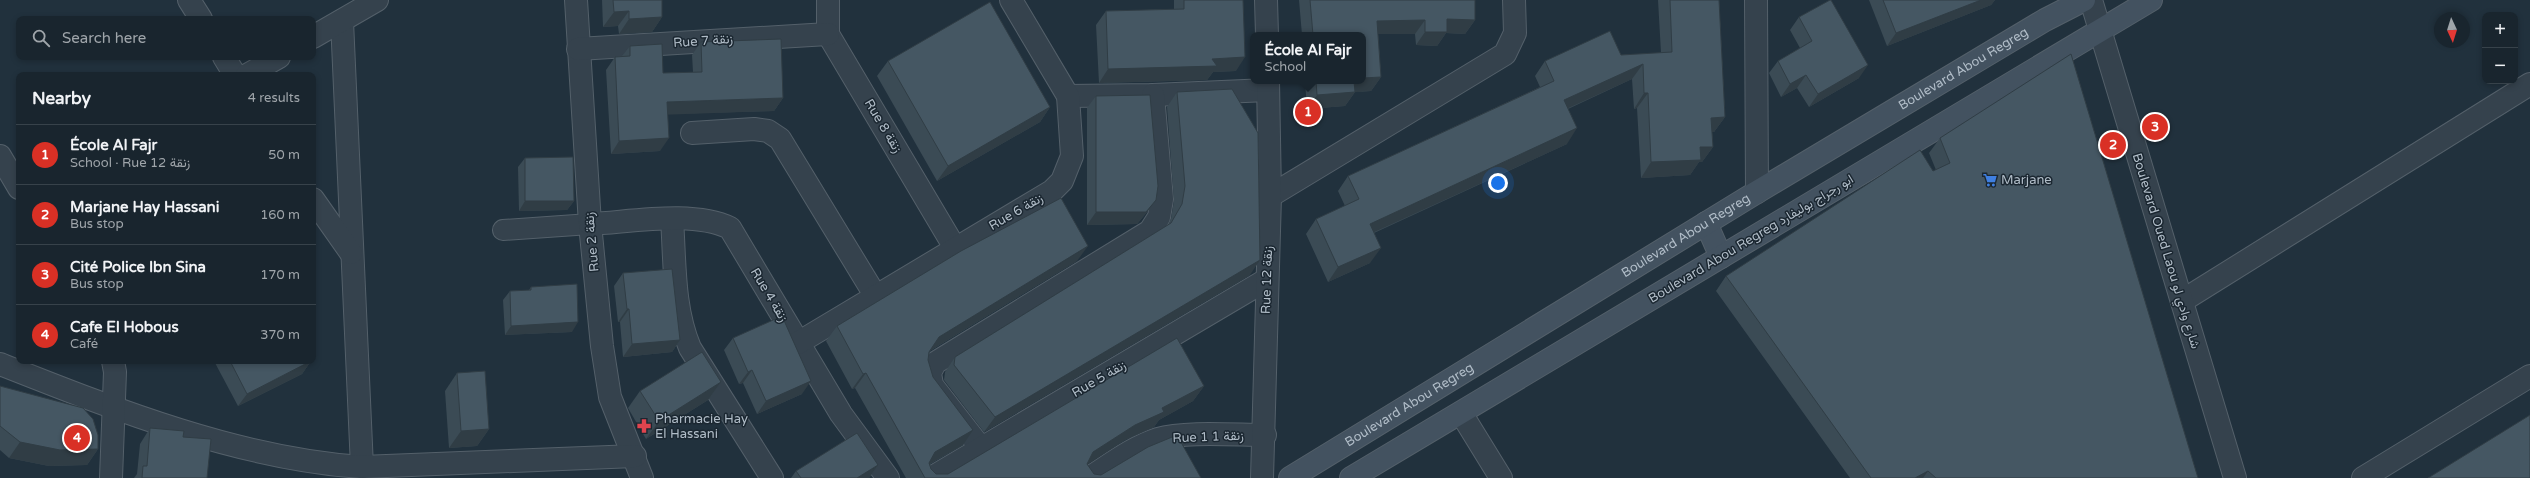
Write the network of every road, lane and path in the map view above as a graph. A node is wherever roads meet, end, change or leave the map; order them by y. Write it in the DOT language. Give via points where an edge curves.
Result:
graph roads {
  1 [pos="189,0"];
  2 [pos="376,0"];
  3 [pos="576,0"];
  4 [pos="828,0"];
  5 [pos="1011,0"];
  6 [pos="1266,0"];
  7 [pos="1514,0"];
  8 [pos="1756,0"];
  9 [pos="2084,0"];
  10 [pos="2091,0"];
  11 [pos="2151,0"];
  12 [pos="198,16"];
  13 [pos="342,21"];
  14 [pos="2100,31"];
  15 [pos="1267,32"];
  16 [pos="828,34"];
  17 [pos="316,35"];
  18 [pos="578,49"];
  19 [pos="226,60"];
  20 [pos="274,60"];
  21 [pos="233,72"];
  22 [pos="252,72"];
  23 [pos="2530,84"];
  24 [pos="1268,85"];
  25 [pos="1153,95"];
  26 [pos="1068,96"];
  27 [pos="692,133"];
  28 [pos="0,156"];
  29 [pos="16,183"];
  30 [pos="1052,191"];
  31 [pos="1757,192"];
  32 [pos="1270,196"];
  33 [pos="316,203"];
  34 [pos="1063,211"];
  35 [pos="672,219"];
  36 [pos="1706,223"];
  37 [pos="590,224"];
  38 [pos="503,230"];
  39 [pos="1082,244"];
  40 [pos="955,248"];
  41 [pos="350,253"];
  42 [pos="1721,257"];
  43 [pos="1094,264"];
  44 [pos="1266,280"];
  45 [pos="876,295"];
  46 [pos="2182,301"];
  47 [pos="798,343"];
  48 [pos="0,364"];
  49 [pos="114,364"];
  50 [pos="2530,376"];
  51 [pos="114,409"];
  52 [pos="1461,413"];
  53 [pos="1265,435"];
  54 [pos="981,448"];
  55 [pos="635,456"];
  56 [pos="362,468"];
  57 [pos="111,478"];
  58 [pos="642,478"];
  59 [pos="772,478"];
  60 [pos="888,478"];
  61 [pos="931,478"];
  62 [pos="1089,478"];
  63 [pos="1262,478"];
  64 [pos="1290,478"];
  65 [pos="1352,478"];
  66 [pos="1501,478"];
  67 [pos="2235,478"];
  68 [pos="2363,478"];
  1 -- 12 [label="street"];
  2 -- 13 [label="street"];
  3 -- 18 [label="street, Rue 2 زنقة"];
  4 -- 16 [label="street"];
  5 -- 26 [label="street, Rue 6 زنقة"];
  6 -- 15 [label="street"];
  7 -- 32 [label="street" via="1515,33 1505,54"];
  8 -- 31 [label="street"];
  9 -- 31 [label="main road, Boulevard Abou Regreg" via="2045,20"];
  10 -- 14 [label="street, Boulevard Oued Laou شارع وادي لو"];
  11 -- 14 [label="main road, Boulevard Abou Regreg ابو رجراج بوليفارد"];
  13 -- 17 [label="street"];
  13 -- 41 [label="street"];
  14 -- 42 [label="main road, Boulevard Abou Regreg ابو رجراج بوليفارد"];
  14 -- 46 [label="street, Boulevard Oued Laou شارع وادي لو"];
  16 -- 18 [label="street, Rue 7 زنقة"];
  16 -- 40 [label="street, Rue 8 زنقة"];
  18 -- 37 [label="street, Rue 2 زنقة"];
  19 -- 21 [label="street"];
  20 -- 22 [label="street"];
  23 -- 46 [label="street"];
  24 -- 25 [label="street"];
  24 -- 32 [label="street, Rue 12 زنقة"];
  25 -- 26 [label="street"];
  25 -- 43 [label="street" via="1162,200 1159,217 1150,232"];
  26 -- 30 [label="street, Rue 6 زنقة" via="1072,156 1062,181"];
  27 -- 45 [label="street" via="754,129 768,131 780,139"];
  28 -- 29 [label="street"];
  30 -- 34 [label="street"];
  30 -- 40 [label="street, Rue 6 زنقة"];
  31 -- 36 [label="main road, Boulevard Abou Regreg"];
  32 -- 44 [label="street, Rue 12 زنقة"];
  33 -- 41 [label="street"];
  35 -- 37 [label="street, Rue 4 زنقة"];
  35 -- 47 [label="street, Rue 4 زنقة" via="716,221 730,228"];
  35 -- 59 [label="street" via="678,312 682,330 690,348"];
  36 -- 42 [label="main road"];
  36 -- 64 [label="main road, Boulevard Abou Regreg"];
  37 -- 38 [label="street"];
  37 -- 55 [label="street, Rue 2 زنقة" via="602,346 610,397"];
  39 -- 43 [label="street"];
  40 -- 45 [label="street, Rue 6 زنقة"];
  41 -- 56 [label="street" via="356,317"];
  42 -- 52 [label="main road, Boulevard Abou Regreg ابو رجراج بوليفارد"];
  43 -- 54 [label="street" via="935,363 930,373 932,385"];
  44 -- 53 [label="street, Rue 12 زنقة"];
  44 -- 54 [label="street, Rue 5 زنقة"];
  45 -- 47 [label="street, Rue 6 زنقة"];
  46 -- 67 [label="street, Boulevard Oued Laou شارع وادي لو"];
  47 -- 60 [label="street, Rue 4 زنقة" via="841,414"];
  48 -- 51 [label="street"];
  49 -- 51 [label="street"];
  50 -- 68 [label="street"];
  51 -- 56 [label="street" via="248,449 318,464"];
  51 -- 57 [label="street"];
  52 -- 65 [label="main road, Boulevard Abou Regreg ابو رجراج بوليفارد"];
  52 -- 66 [label="street"];
  53 -- 62 [label="street, Rue 1 زنقة 1" via="1178,436 1158,439 1130,452"];
  53 -- 63 [label="street, Rue 12 زنقة"];
  54 -- 61 [label="street, Rue 5 زنقة"];
  55 -- 56 [label="street"];
  55 -- 58 [label="street, Rue 2 زنقة"];
}
